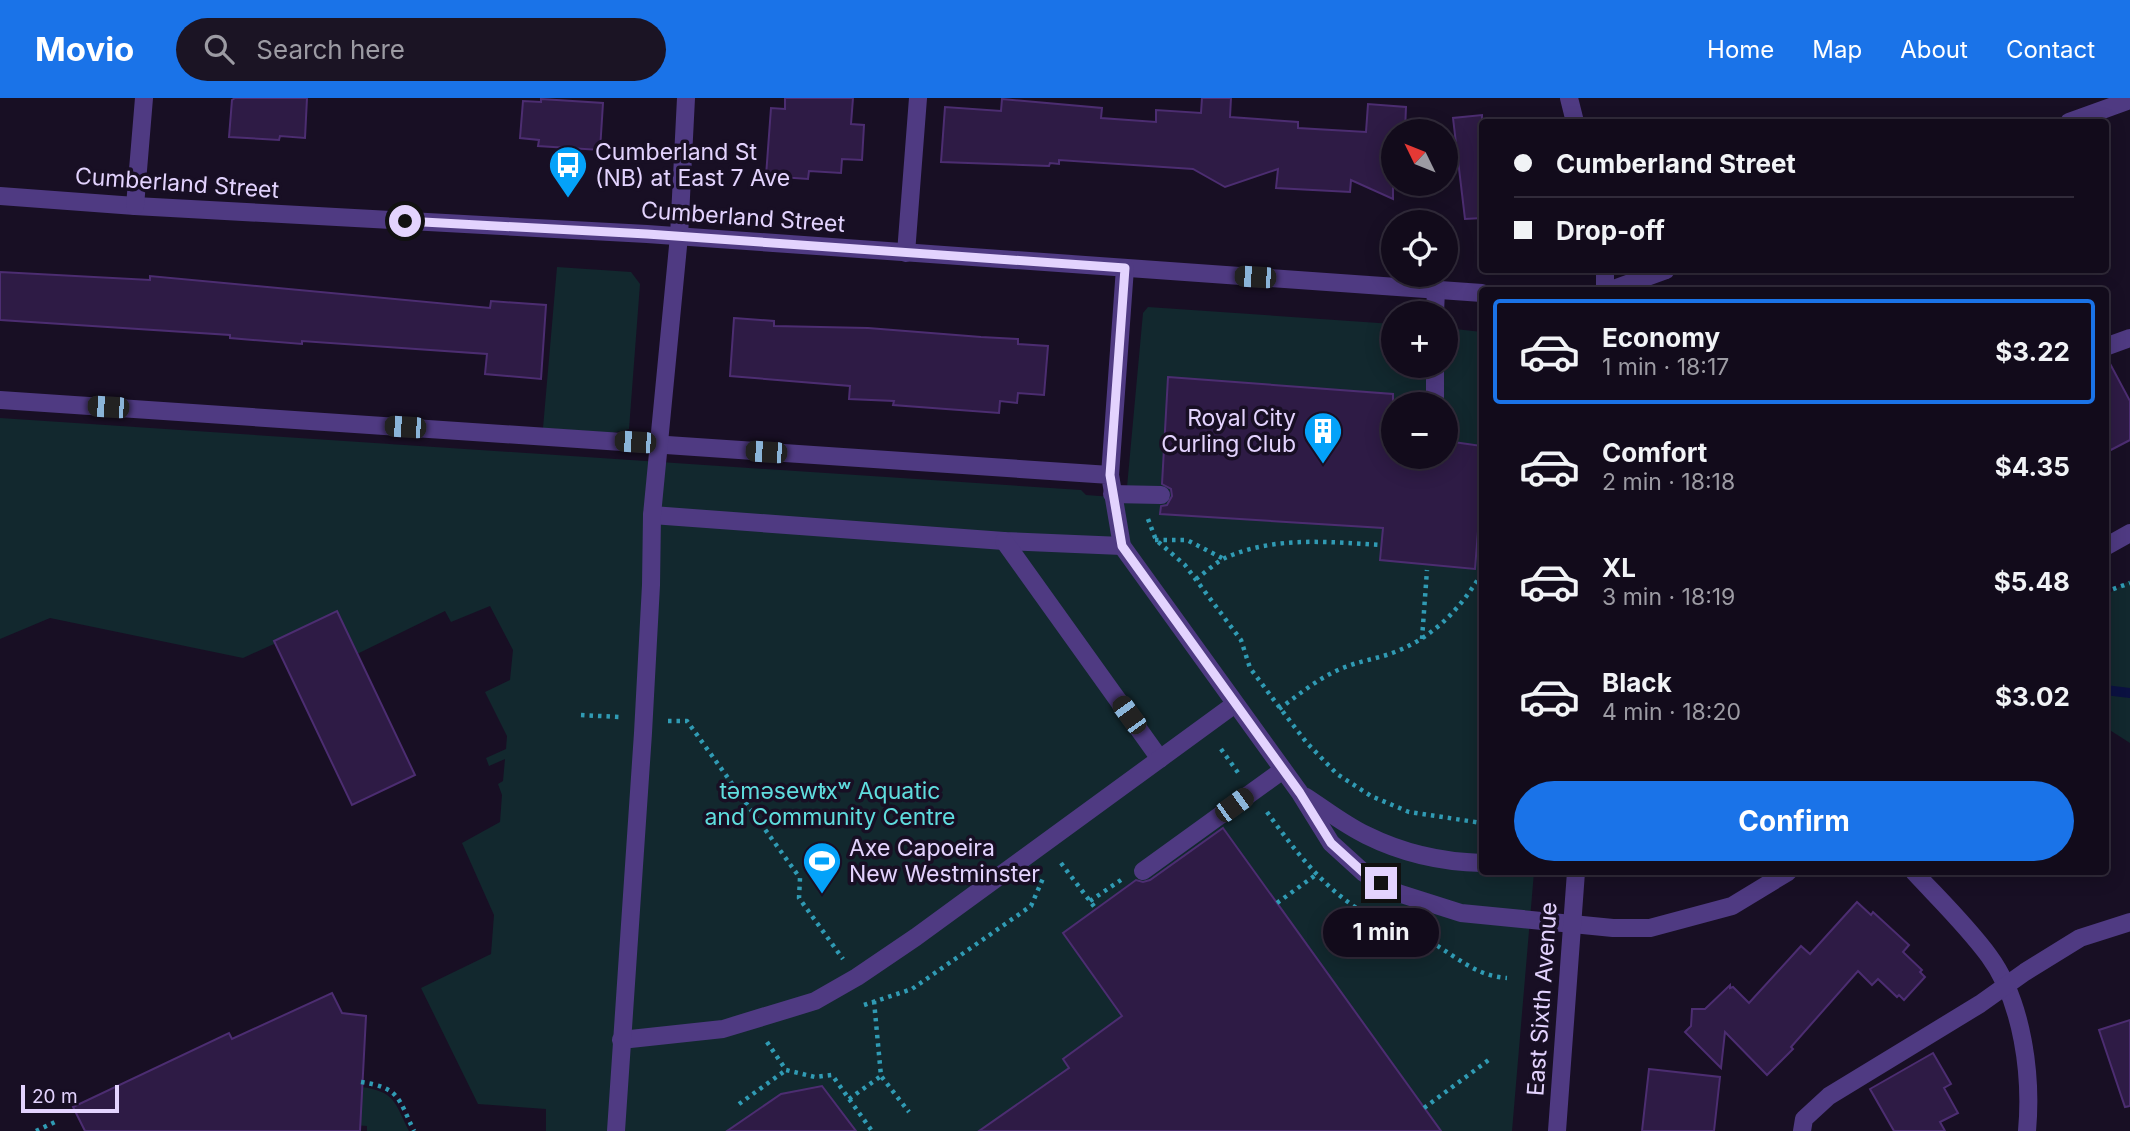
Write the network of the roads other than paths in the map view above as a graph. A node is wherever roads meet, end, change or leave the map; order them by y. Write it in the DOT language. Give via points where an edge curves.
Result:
graph roads {
  1 [pos="144,98"];
  2 [pos="686,98"];
  3 [pos="918,98"];
  4 [pos="1569,98"];
  5 [pos="2130,100"];
  6 [pos="1574,119"];
  7 [pos="2076,119"];
  8 [pos="0,196"];
  9 [pos="135,206"];
  10 [pos="679,236"];
  11 [pos="906,253"];
  12 [pos="1125,268"];
  13 [pos="1658,273"];
  14 [pos="1619,287"];
  15 [pos="1436,290"];
  16 [pos="1479,293"];
  17 [pos="1436,301"];
  18 [pos="2130,338"];
  19 [pos="2109,346"];
  20 [pos="0,400"];
  21 [pos="660,444"];
  22 [pos="1110,475"];
  23 [pos="1112,494"];
  24 [pos="1161,495"];
  25 [pos="652,515"];
  26 [pos="2130,533"];
  27 [pos="1004,541"];
  28 [pos="2109,545"];
  29 [pos="1122,546"];
  30 [pos="1235,704"];
  31 [pos="1160,759"];
  32 [pos="1283,770"];
  33 [pos="1300,793"];
  34 [pos="1479,863"];
  35 [pos="1135,873"];
  36 [pos="1576,875"];
  37 [pos="1783,875"];
  38 [pos="1917,875"];
  39 [pos="2130,922"];
  40 [pos="1572,924"];
  41 [pos="2007,986"];
  42 [pos="621,1041"];
  43 [pos="616,1131"];
  44 [pos="1557,1131"];
  45 [pos="1802,1131"];
  46 [pos="2027,1131"];
  1 -- 9 [label="street"];
  2 -- 10 [label="street"];
  3 -- 11 [label="street"];
  4 -- 6 [label="street"];
  5 -- 7 [label="street"];
  8 -- 9 [label="street, Cumberland Street"];
  9 -- 10 [label="street, Cumberland Street"];
  10 -- 11 [label="street, Cumberland Street"];
  10 -- 21 [label="street"];
  11 -- 12 [label="street, Cumberland Street"];
  12 -- 15 [label="street, Cumberland Street"];
  12 -- 22 [label="street"];
  13 -- 14 [label="street"];
  15 -- 16 [label="street, Cumberland Street"];
  15 -- 17 [label="street"];
  18 -- 19 [label="street"];
  20 -- 21 [label="street"];
  21 -- 22 [label="street"];
  21 -- 25 [label="street"];
  22 -- 23 [label="street"];
  23 -- 24 [label="street"];
  23 -- 29 [label="street"];
  25 -- 27 [label="street"];
  25 -- 42 [label="street" via="643,733"];
  26 -- 28 [label="street"];
  27 -- 29 [label="street"];
  27 -- 31 [label="street"];
  29 -- 30 [label="street"];
  30 -- 31 [label="street"];
  30 -- 32 [label="street"];
  31 -- 42 [label="street" via="857,977 815,1001 723,1029"];
  32 -- 33 [label="street"];
  32 -- 35 [label="street"];
  33 -- 34 [label="street" via="1389,845 1424,856"];
  33 -- 40 [label="street" via="1331,843 1364,873 1398,893 1461,913"];
  36 -- 40 [label="street, East Sixth Avenue"];
  37 -- 40 [label="street" via="1732,906 1702,916 1650,928"];
  38 -- 41 [label="street" via="1991,958"];
  39 -- 41 [label="street" via="2080,938"];
  40 -- 44 [label="street, East Sixth Avenue"];
  41 -- 45 [label="street" via="1829,1096 1804,1119"];
  41 -- 46 [label="street" via="2028,1074"];
  42 -- 43 [label="street"];
}
